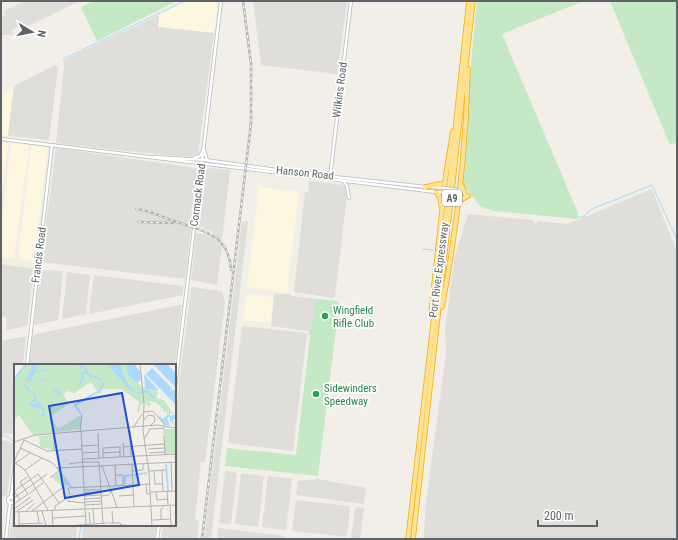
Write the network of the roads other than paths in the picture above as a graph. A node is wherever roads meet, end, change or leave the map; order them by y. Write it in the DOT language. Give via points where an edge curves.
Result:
graph roads {
  1 [pos="221,1"];
  2 [pos="351,1"];
  3 [pos="469,1"];
  4 [pos="473,1"];
  5 [pos="468,44"];
  6 [pos="457,113"];
  7 [pos="1,139"];
  8 [pos="52,145"];
  9 [pos="204,149"];
  10 [pos="152,157"];
  11 [pos="192,159"];
  12 [pos="202,160"];
  13 [pos="207,160"];
  14 [pos="195,163"];
  15 [pos="202,164"];
  16 [pos="209,165"];
  17 [pos="262,168"];
  18 [pos="257,171"];
  19 [pos="200,172"];
  20 [pos="330,178"];
  21 [pos="343,181"];
  22 [pos="460,181"];
  23 [pos="445,183"];
  24 [pos="425,187"];
  25 [pos="444,191"];
  26 [pos="436,192"];
  27 [pos="459,193"];
  28 [pos="349,198"];
  29 [pos="458,202"];
  30 [pos="442,211"];
  31 [pos="432,349"];
  32 [pos="27,364"];
  33 [pos="176,379"];
  34 [pos="14,472"];
  35 [pos="159,526"];
  36 [pos="6,539"];
  37 [pos="157,539"];
  38 [pos="407,539"];
  39 [pos="414,539"];
  1 -- 9 [label="street, Cormack Road"];
  2 -- 20 [label="street, Wilkins Road"];
  3 -- 6 [label="highway, Port River Expressway / A9"];
  4 -- 5 [label="highway, Port River Expressway / A9"];
  5 -- 22 [label="highway" via="466,121"];
  5 -- 31 [label="highway, Port River Expressway / A9"];
  6 -- 23 [label="highway"];
  6 -- 31 [label="highway, Port River Expressway / A9"];
  7 -- 8 [label="street, Hanson Road"];
  8 -- 10 [label="street, Hanson Road"];
  8 -- 32 [label="street, Francis Road"];
  9 -- 11 [label="street" via="200,156"];
  9 -- 12 [label="street, Cormack Road"];
  9 -- 13 [label="street"];
  10 -- 11 [label="street, Hanson Road"];
  10 -- 14 [label="street, Hanson Road"];
  11 -- 12 [label="street, Hanson Road"];
  12 -- 13 [label="street, Hanson Road"];
  12 -- 15 [label="street, Cormack Road"];
  13 -- 17 [label="street, Hanson Road"];
  14 -- 15 [label="street, Hanson Road"];
  14 -- 19 [label="street" via="199,165"];
  15 -- 16 [label="street, Hanson Road"];
  15 -- 19 [label="street, Cormack Road"];
  16 -- 18 [label="street, Hanson Road"];
  16 -- 19 [label="street"];
  17 -- 18 [label="street"];
  17 -- 20 [label="street, Hanson Road"];
  18 -- 20 [label="street, Hanson Road"];
  19 -- 33 [label="street, Cormack Road"];
  20 -- 21 [label="street, Hanson Road"];
  20 -- 24 [label="street, Hanson Road"];
  21 -- 26 [label="street, Hanson Road"];
  21 -- 28 [label="street" via="347,186"];
  22 -- 27 [label="highway"];
  22 -- 29 [label="highway" via="466,195"];
  23 -- 24 [label="highway"];
  23 -- 25 [label="highway"];
  24 -- 25 [label="street, Hanson Road"];
  25 -- 26 [label="street, Hanson Road"];
  25 -- 27 [label="street, Hanson Road, bridge"];
  25 -- 30 [label="highway"];
  26 -- 30 [label="highway" via="440,197"];
  27 -- 29 [label="highway"];
  29 -- 31 [label="highway" via="447,281"];
  30 -- 31 [label="highway" via="434,278"];
  31 -- 38 [label="highway, Port River Expressway / A9"];
  31 -- 39 [label="highway, Port River Expressway / A9"];
  34 -- 36 [label="street" via="11,498 8,500 10,503"];
  35 -- 37 [label="street"];
}
